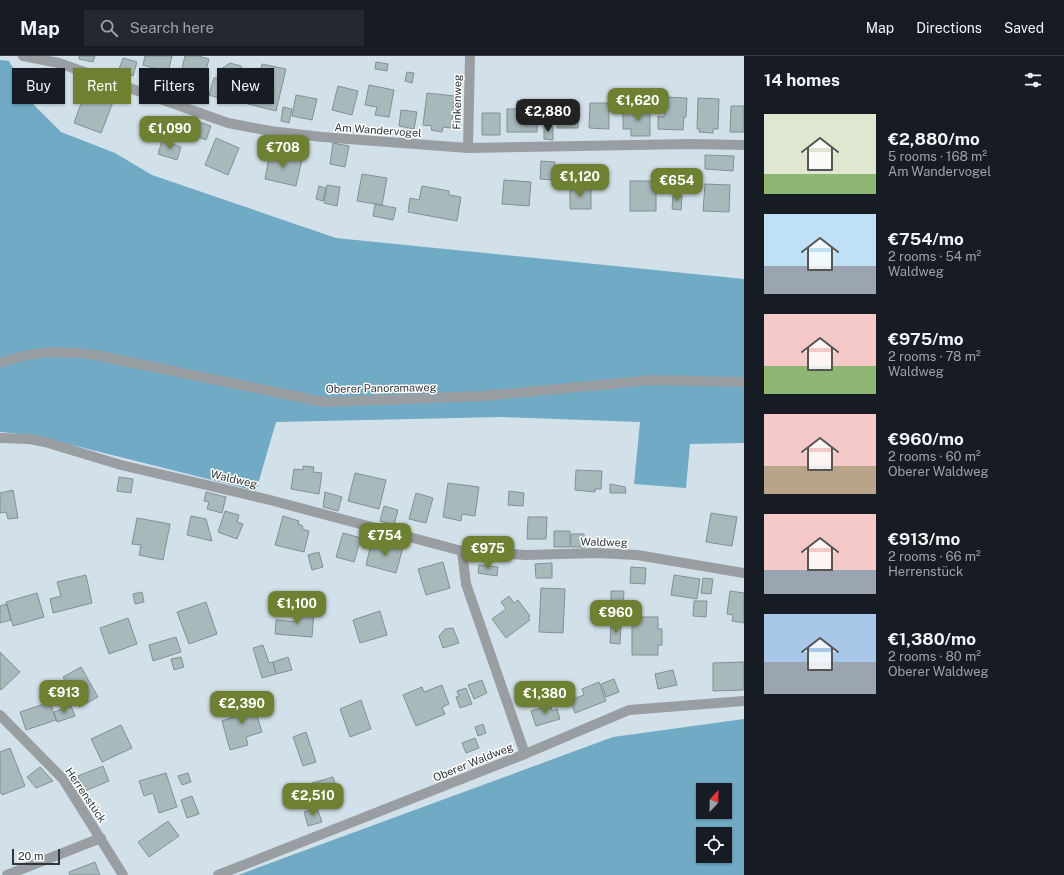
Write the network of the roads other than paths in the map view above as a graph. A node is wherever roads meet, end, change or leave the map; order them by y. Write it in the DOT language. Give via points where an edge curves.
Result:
graph roads {
  1 [pos="23,56"];
  2 [pos="470,56"];
  3 [pos="744,145"];
  4 [pos="468,148"];
  5 [pos="0,363"];
  6 [pos="744,382"];
  7 [pos="0,438"];
  8 [pos="462,551"];
  9 [pos="744,573"];
  10 [pos="744,701"];
  11 [pos="0,715"];
  12 [pos="525,754"];
  13 [pos="100,838"];
  14 [pos="6,875"];
  15 [pos="123,875"];
  16 [pos="218,875"];
  1 -- 4 [label="street, Am Wandervogel" via="59,63 228,123 322,137"];
  2 -- 4 [label="street, Finkenweg"];
  3 -- 4 [label="street, Am Wandervogel"];
  5 -- 6 [label="street, Oberer Panoramaweg" via="20,356 46,352 83,353 324,402 471,397 652,380"];
  7 -- 8 [label="street, Waldweg" via="45,442 121,465 270,500"];
  8 -- 9 [label="street, Waldweg" via="526,555 637,555"];
  8 -- 12 [label="street" via="466,584"];
  10 -- 12 [label="street, Oberer Waldweg" via="629,710"];
  11 -- 13 [label="street, Herrenstück" via="63,779"];
  12 -- 16 [label="street, Oberer Waldweg"];
  13 -- 14 [label="street, Herrenstück"];
  13 -- 15 [label="street, Herrenstück"];
}
